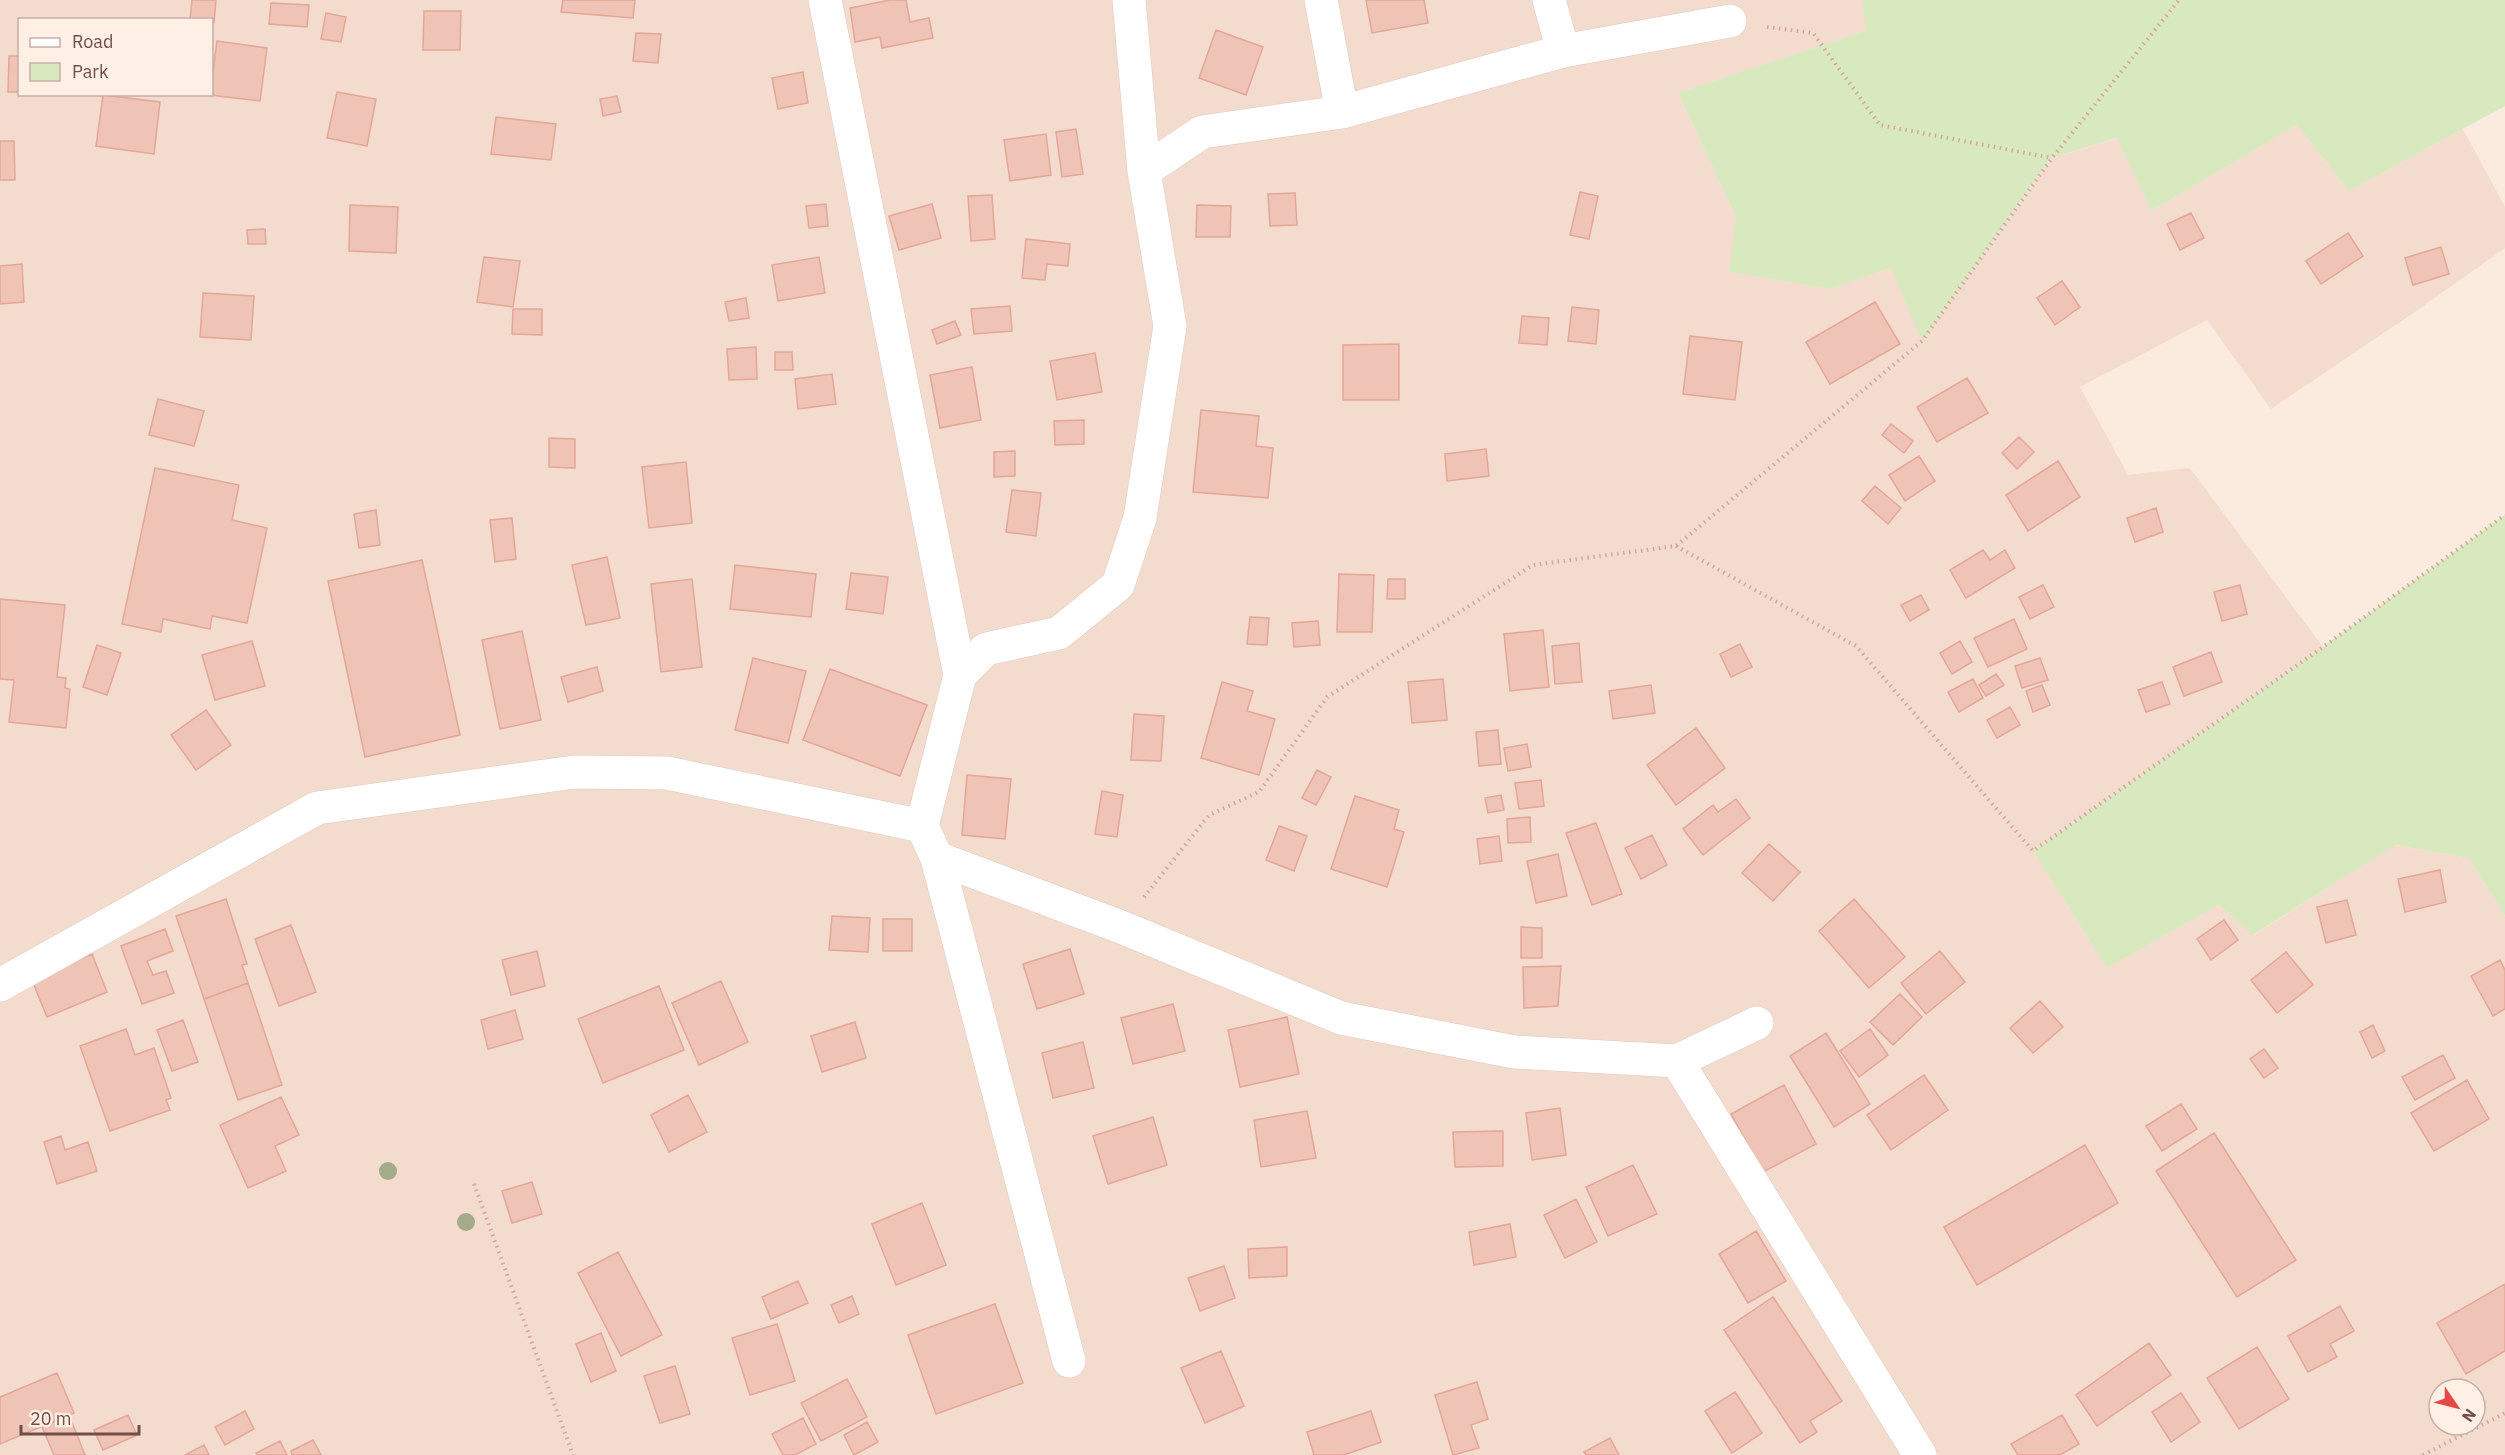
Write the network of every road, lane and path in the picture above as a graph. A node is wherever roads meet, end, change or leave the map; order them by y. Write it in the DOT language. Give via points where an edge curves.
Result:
graph roads {
  1 [pos="825,0"];
  2 [pos="1129,0"];
  3 [pos="1321,0"];
  4 [pos="1549,0"];
  5 [pos="2179,0"];
  6 [pos="1730,21"];
  7 [pos="1563,51"];
  8 [pos="1342,112"];
  9 [pos="2052,158"];
  10 [pos="1144,171"];
  11 [pos="2505,515"];
  12 [pos="1676,546"];
  13 [pos="960,675"];
  14 [pos="922,826"];
  15 [pos="937,858"];
  16 [pos="1121,927"];
  17 [pos="0,985"];
  18 [pos="1757,1023"];
  19 [pos="1677,1061"];
  20 [pos="474,1184"];
  21 [pos="1069,1361"];
  22 [pos="2505,1413"];
  23 [pos="573,1455"];
  24 [pos="1920,1455"];
  25 [pos="2423,1455"];
  1 -- 13 [label="street"];
  2 -- 10 [label="street"];
  3 -- 8 [label="street"];
  4 -- 7 [label="street"];
  5 -- 9 [label="path"];
  6 -- 7 [label="street"];
  6 -- 9 [label="path" via="1814,33 1880,124"];
  7 -- 8 [label="street"];
  8 -- 10 [label="street" via="1202,132"];
  9 -- 12 [label="path" via="1922,341"];
  10 -- 13 [label="street" via="1170,326 1140,518 1118,585 1059,633 986,649"];
  11 -- 12 [label="path" via="2033,851 1856,646"];
  12 -- 16 [label="path" via="1533,565 1327,697 1259,792 1209,815"];
  13 -- 14 [label="street"];
  14 -- 15 [label="street"];
  14 -- 17 [label="street" via="667,773 574,772 317,808"];
  15 -- 16 [label="street"];
  15 -- 21 [label="street"];
  16 -- 19 [label="street" via="1341,1018 1514,1052"];
  18 -- 19 [label="street"];
  19 -- 24 [label="street"];
  20 -- 23 [label="path"];
  22 -- 25 [label="path"];
}
